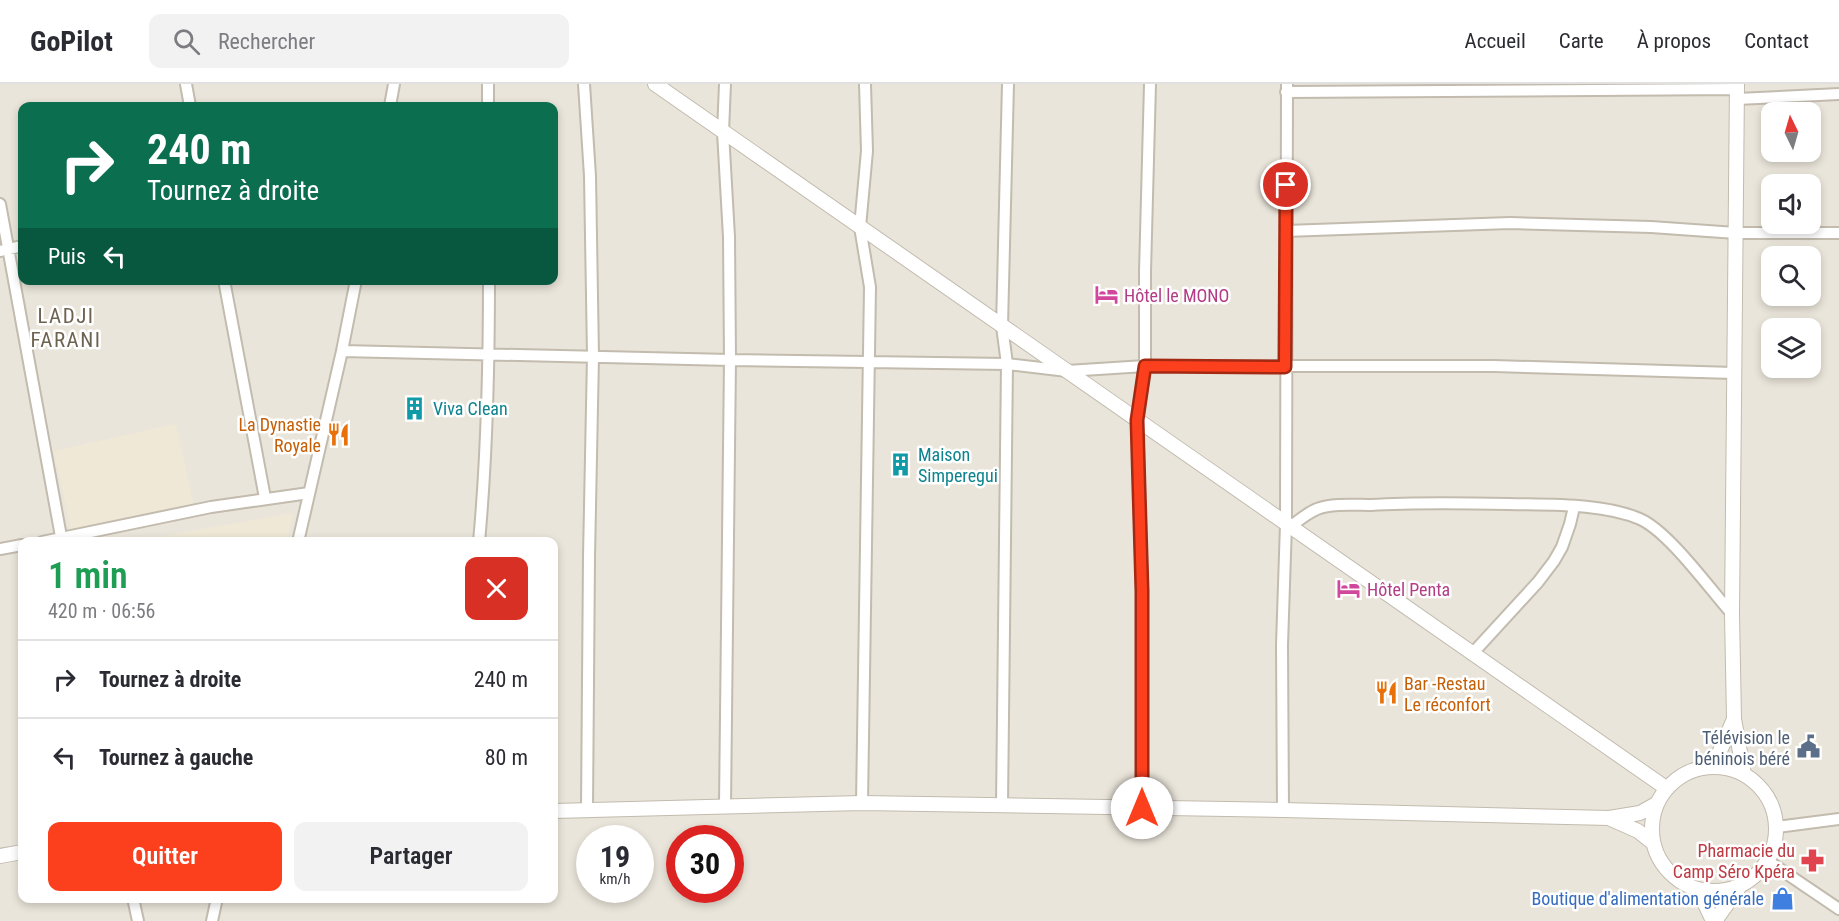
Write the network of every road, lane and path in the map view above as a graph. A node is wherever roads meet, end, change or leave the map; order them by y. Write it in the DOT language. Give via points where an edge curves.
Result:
graph roads {
  1 [pos="186,84"];
  2 [pos="394,84"];
  3 [pos="488,84"];
  4 [pos="584,84"];
  5 [pos="655,84"];
  6 [pos="725,84"];
  7 [pos="865,84"];
  8 [pos="1008,84"];
  9 [pos="1150,84"];
  10 [pos="1286,88"];
  11 [pos="1737,91"];
  12 [pos="1839,94"];
  13 [pos="189,102"];
  14 [pos="391,102"];
  15 [pos="488,102"];
  16 [pos="723,132"];
  17 [pos="0,204"];
  18 [pos="860,227"];
  19 [pos="1286,231"];
  20 [pos="1736,233"];
  21 [pos="1839,233"];
  22 [pos="4,250"];
  23 [pos="225,285"];
  24 [pos="355,285"];
  25 [pos="489,285"];
  26 [pos="1002,326"];
  27 [pos="342,351"];
  28 [pos="489,355"];
  29 [pos="593,356"];
  30 [pos="730,360"];
  31 [pos="869,363"];
  32 [pos="1008,364"];
  33 [pos="1145,366"];
  34 [pos="1285,367"];
  35 [pos="1067,371"];
  36 [pos="1734,373"];
  37 [pos="1137,420"];
  38 [pos="309,493"];
  39 [pos="265,498"];
  40 [pos="1574,507"];
  41 [pos="1288,526"];
  42 [pos="61,537"];
  43 [pos="74,537"];
  44 [pos="299,537"];
  45 [pos="479,537"];
  46 [pos="18,546"];
  47 [pos="0,549"];
  48 [pos="1731,614"];
  49 [pos="1472,654"];
  50 [pos="1734,719"];
  51 [pos="1713,766"];
  52 [pos="1744,774"];
  53 [pos="1666,788"];
  54 [pos="862,803"];
  55 [pos="1656,804"];
  56 [pos="725,805"];
  57 [pos="1002,805"];
  58 [pos="1142,808"];
  59 [pos="587,809"];
  60 [pos="1284,810"];
  61 [pos="558,811"];
  62 [pos="1609,818"];
  63 [pos="1839,819"];
  64 [pos="1777,827"];
  65 [pos="1652,842"];
  66 [pos="18,853"];
  67 [pos="0,856"];
  68 [pos="1768,861"];
  69 [pos="1740,886"];
  70 [pos="1698,889"];
  71 [pos="134,903"];
  72 [pos="216,903"];
  73 [pos="1839,909"];
  74 [pos="138,921"];
  75 [pos="212,921"];
  76 [pos="1714,921"];
  1 -- 13 [label="street"];
  2 -- 14 [label="street"];
  3 -- 15 [label="street"];
  4 -- 29 [label="street"];
  5 -- 16 [label="street"];
  6 -- 16 [label="street"];
  7 -- 18 [label="street" via="867,151"];
  8 -- 26 [label="street"];
  9 -- 33 [label="street"];
  10 -- 11 [label="street"];
  10 -- 19 [label="street"];
  11 -- 12 [label="street"];
  11 -- 20 [label="street"];
  16 -- 18 [label="street"];
  16 -- 30 [label="street"];
  17 -- 22 [label="street"];
  18 -- 26 [label="street"];
  18 -- 31 [label="street" via="870,287"];
  19 -- 20 [label="street" via="1510,224"];
  19 -- 34 [label="street"];
  20 -- 21 [label="street"];
  20 -- 36 [label="street"];
  22 -- 42 [label="street"];
  23 -- 39 [label="street"];
  24 -- 27 [label="street"];
  25 -- 28 [label="street"];
  26 -- 32 [label="street"];
  26 -- 35 [label="street"];
  27 -- 28 [label="street"];
  27 -- 38 [label="street"];
  28 -- 29 [label="street"];
  28 -- 45 [label="street"];
  29 -- 30 [label="street"];
  29 -- 59 [label="street"];
  30 -- 31 [label="street"];
  30 -- 56 [label="street"];
  31 -- 32 [label="street"];
  31 -- 54 [label="street"];
  32 -- 35 [label="street"];
  32 -- 57 [label="street"];
  33 -- 34 [label="street"];
  33 -- 35 [label="street"];
  33 -- 37 [label="street"];
  34 -- 36 [label="street" via="1494,366"];
  34 -- 41 [label="street"];
  35 -- 37 [label="street"];
  36 -- 48 [label="street"];
  37 -- 41 [label="street"];
  37 -- 58 [label="street"];
  38 -- 39 [label="street"];
  38 -- 44 [label="street"];
  39 -- 43 [label="street" via="160,516"];
  40 -- 41 [label="street" via="1457,503 1329,506 1316,509"];
  40 -- 48 [label="street" via="1619,511 1657,530"];
  40 -- 49 [label="street" via="1554,561"];
  41 -- 49 [label="street"];
  41 -- 60 [label="street" via="1282,645"];
  46 -- 47 [label="street"];
  48 -- 50 [label="street"];
  49 -- 53 [label="street"];
  50 -- 51 [label="street"];
  50 -- 52 [label="street"];
  51 -- 52 [label="street"];
  51 -- 53 [label="street" via="1695,769"];
  52 -- 64 [label="street" via="1767,796"];
  53 -- 55 [label="street"];
  54 -- 56 [label="street"];
  54 -- 57 [label="street"];
  55 -- 62 [label="street" via="1640,813"];
  55 -- 65 [label="street"];
  56 -- 59 [label="street"];
  57 -- 58 [label="street"];
  58 -- 60 [label="street"];
  59 -- 61 [label="street"];
  60 -- 62 [label="street"];
  62 -- 65 [label="street"];
  63 -- 64 [label="street"];
  64 -- 68 [label="street"];
  65 -- 70 [label="street" via="1668,872"];
  66 -- 67 [label="street"];
  68 -- 69 [label="street"];
  68 -- 73 [label="street"];
  69 -- 70 [label="street" via="1719,891"];
  69 -- 76 [label="street"];
  70 -- 76 [label="street"];
  71 -- 74 [label="street"];
  72 -- 75 [label="street"];
}
